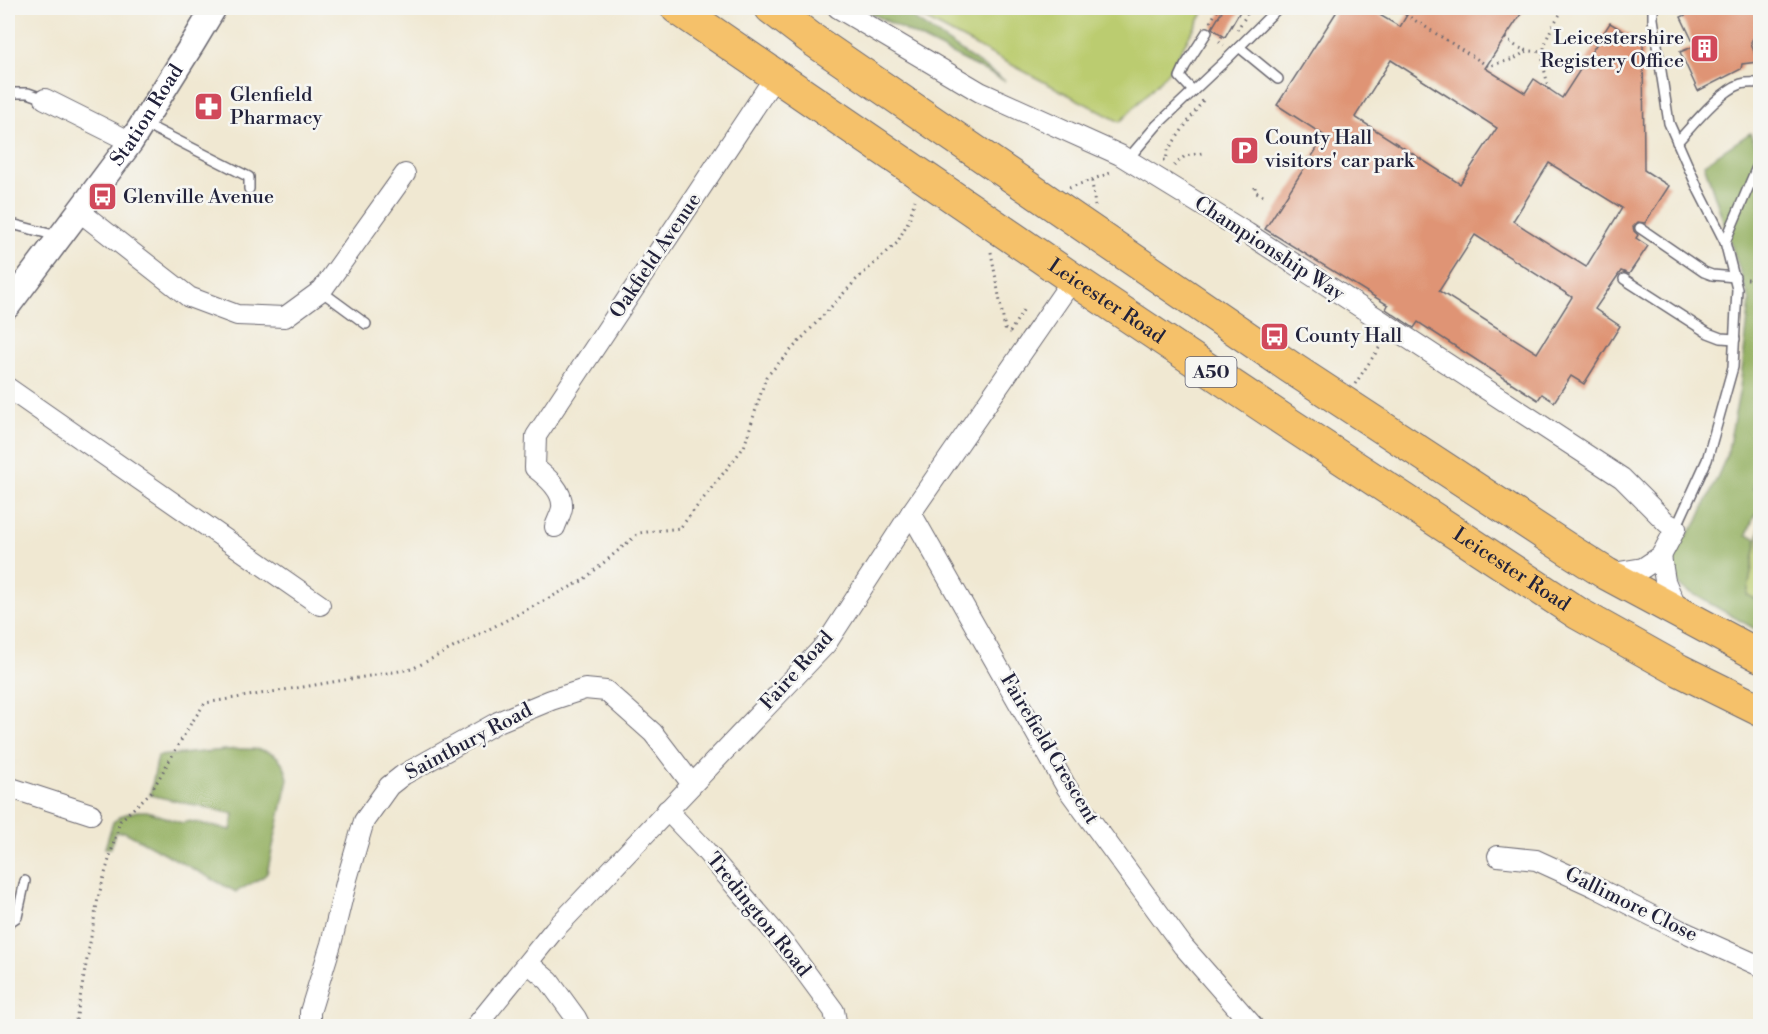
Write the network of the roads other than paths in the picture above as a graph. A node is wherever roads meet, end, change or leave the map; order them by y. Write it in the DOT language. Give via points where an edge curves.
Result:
graph roads {
  1 [pos="214,8"];
  2 [pos="677,8"];
  3 [pos="771,8"];
  4 [pos="838,8"];
  5 [pos="1278,8"];
  6 [pos="1653,8"];
  7 [pos="1207,32"];
  8 [pos="1239,47"];
  9 [pos="776,75"];
  10 [pos="1278,79"];
  11 [pos="1761,83"];
  12 [pos="1193,91"];
  13 [pos="8,93"];
  14 [pos="45,99"];
  15 [pos="137,133"];
  16 [pos="1677,142"];
  17 [pos="1761,160"];
  18 [pos="221,163"];
  19 [pos="1133,163"];
  20 [pos="223,174"];
  21 [pos="405,174"];
  22 [pos="249,189"];
  23 [pos="79,211"];
  24 [pos="8,223"];
  25 [pos="1640,228"];
  26 [pos="60,237"];
  27 [pos="1725,242"];
  28 [pos="1735,277"];
  29 [pos="1073,279"];
  30 [pos="1624,279"];
  31 [pos="321,291"];
  32 [pos="8,306"];
  33 [pos="366,324"];
  34 [pos="1735,339"];
  35 [pos="8,388"];
  36 [pos="911,513"];
  37 [pos="555,527"];
  38 [pos="1676,528"];
  39 [pos="1661,556"];
  40 [pos="1607,574"];
  41 [pos="320,604"];
  42 [pos="1678,611"];
  43 [pos="1761,656"];
  44 [pos="1761,710"];
  45 [pos="692,784"];
  46 [pos="8,787"];
  47 [pos="667,810"];
  48 [pos="91,814"];
  49 [pos="1498,856"];
  50 [pos="25,881"];
  51 [pos="8,923"];
  52 [pos="528,963"];
  53 [pos="1761,966"];
  54 [pos="310,1026"];
  55 [pos="476,1026"];
  56 [pos="580,1026"];
  57 [pos="837,1026"];
  58 [pos="1252,1026"];
  1 -- 15 [label="street, Station Road"];
  2 -- 9 [label="highway, Leicester Road / A50"];
  3 -- 40 [label="highway, A50" via="1290,367"];
  4 -- 19 [label="street, Championship Way" via="980,92"];
  5 -- 8 [label="lane"];
  6 -- 16 [label="lane" via="1669,123"];
  7 -- 12 [label="lane" via="1180,77"];
  8 -- 10 [label="lane"];
  8 -- 12 [label="lane"];
  9 -- 29 [label="highway, Leicester Road / A50"];
  9 -- 37 [label="street, Oakfield Avenue" via="536,436 536,468 557,488 562,501"];
  11 -- 16 [label="lane" via="1742,84 1728,91"];
  12 -- 19 [label="lane" via="1157,125"];
  13 -- 14 [label="lane" via="28,93"];
  14 -- 15 [label="street"];
  15 -- 18 [label="lane"];
  15 -- 23 [label="street, Station Road"];
  16 -- 27 [label="lane"];
  17 -- 27 [label="lane"];
  18 -- 20 [label="lane"];
  18 -- 22 [label="lane" via="249,177"];
  19 -- 38 [label="street, Championship Way" via="1622,478"];
  21 -- 31 [label="street"];
  23 -- 26 [label="street, Station Road"];
  23 -- 31 [label="street" via="189,297 237,315 285,317"];
  24 -- 26 [label="lane"];
  25 -- 28 [label="lane" via="1704,272"];
  26 -- 32 [label="street, Station Road"];
  27 -- 28 [label="lane"];
  28 -- 34 [label="lane"];
  29 -- 36 [label="street, Faire Road"];
  29 -- 44 [label="highway, Leicester Road / A50" via="1579,614"];
  30 -- 34 [label="lane" via="1708,333"];
  31 -- 33 [label="lane"];
  34 -- 38 [label="lane" via="1733,367 1707,460"];
  35 -- 41 [label="street"];
  36 -- 45 [label="street, Faire Road" via="826,644"];
  36 -- 58 [label="street, Fairefield Crescent" via="1067,788 1183,946"];
  38 -- 39 [label="street"];
  39 -- 40 [label="street" via="1643,568"];
  39 -- 42 [label="street" via="1665,581"];
  40 -- 42 [label="highway, A50"];
  42 -- 43 [label="highway, A50"];
  45 -- 47 [label="street, Faire Road"];
  45 -- 54 [label="street, Saintbury Road" via="653,733 606,691 585,689 498,722 403,775 389,786 364,821 310,1012"];
  46 -- 48 [label="street"];
  47 -- 52 [label="street, Faire Road"];
  47 -- 57 [label="street, Tredington Road" via="787,947 834,1011"];
  49 -- 53 [label="street, Gallimore Close" via="1536,860"];
  50 -- 51 [label="lane" via="20,910"];
  52 -- 55 [label="street, Faire Road"];
  52 -- 56 [label="street" via="549,981"];
}
